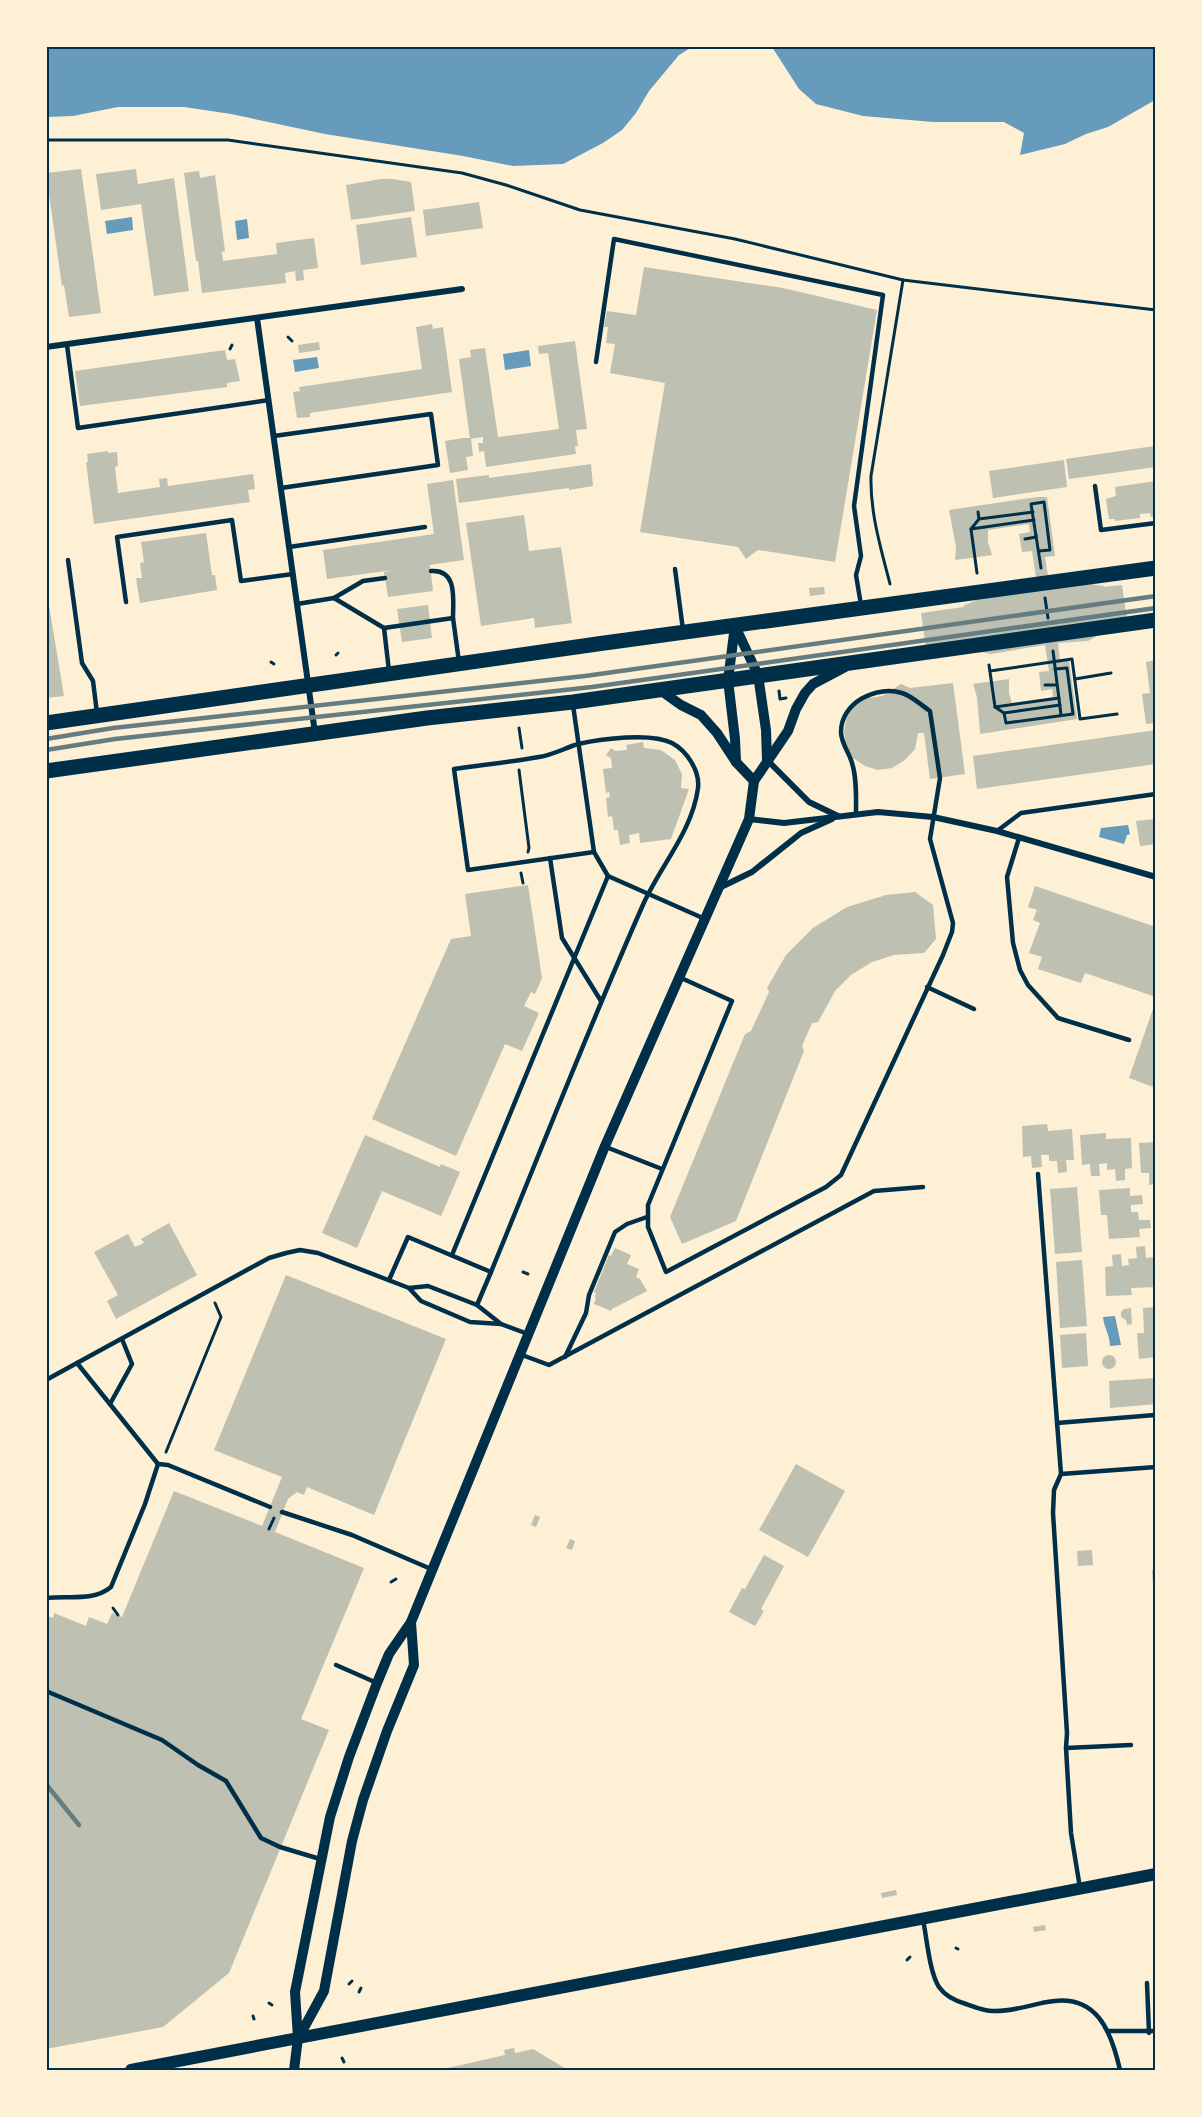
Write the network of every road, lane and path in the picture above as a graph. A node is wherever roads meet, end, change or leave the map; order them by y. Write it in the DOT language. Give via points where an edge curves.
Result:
graph roads {
  1 [pos="46,140"];
  2 [pos="903,280"];
  3 [pos="462,289"];
  4 [pos="1155,310"];
  5 [pos="257,318"];
  6 [pos="288,337"];
  7 [pos="292,341"];
  8 [pos="67,345"];
  9 [pos="232,345"];
  10 [pos="46,347"];
  11 [pos="230,349"];
  12 [pos="596,362"];
  13 [pos="269,400"];
  14 [pos="274,436"];
  15 [pos="1095,486"];
  16 [pos="281,488"];
  17 [pos="978,512"];
  18 [pos="1033,512"];
  19 [pos="979,519"];
  20 [pos="1155,523"];
  21 [pos="425,527"];
  22 [pos="970,529"];
  23 [pos="1037,537"];
  24 [pos="289,547"];
  25 [pos="1039,551"];
  26 [pos="68,560"];
  27 [pos="1155,568"];
  28 [pos="675,569"];
  29 [pos="431,571"];
  30 [pos="977,573"];
  31 [pos="293,574"];
  32 [pos="385,578"];
  33 [pos="1042,578"];
  34 [pos="890,585"];
  35 [pos="1044,589"];
  36 [pos="334,598"];
  37 [pos="126,602"];
  38 [pos="297,604"];
  39 [pos="862,608"];
  40 [pos="453,618"];
  41 [pos="1155,620"];
  42 [pos="1049,622"];
  43 [pos="735,626"];
  44 [pos="384,628"];
  45 [pos="683,633"];
  46 [pos="857,660"];
  47 [pos="459,664"];
  48 [pos="989,665"];
  49 [pos="1055,670"];
  50 [pos="990,671"];
  51 [pos="1112,673"];
  52 [pos="390,674"];
  53 [pos="758,675"];
  54 [pos="1075,679"];
  55 [pos="728,680"];
  56 [pos="1058,684"];
  57 [pos="1045,685"];
  58 [pos="309,686"];
  59 [pos="660,690"];
  60 [pos="779,692"];
  61 [pos="788,698"];
  62 [pos="573,702"];
  63 [pos="1060,705"];
  64 [pos="995,707"];
  65 [pos="1004,713"];
  66 [pos="1117,714"];
  67 [pos="1061,715"];
  68 [pos="97,716"];
  69 [pos="46,723"];
  70 [pos="519,728"];
  71 [pos="315,734"];
  72 [pos="579,744"];
  73 [pos="520,760"];
  74 [pos="767,760"];
  75 [pos="736,762"];
  76 [pos="46,771"];
  77 [pos="754,781"];
  78 [pos="1155,794"];
  79 [pos="856,814"];
  80 [pos="838,816"];
  81 [pos="933,817"];
  82 [pos="749,819"];
  83 [pos="997,831"];
  84 [pos="1019,838"];
  85 [pos="594,852"];
  86 [pos="550,858"];
  87 [pos="524,862"];
  88 [pos="608,876"];
  89 [pos="1155,877"];
  90 [pos="523,883"];
  91 [pos="718,889"];
  92 [pos="648,894"];
  93 [pos="705,919"];
  94 [pos="574,959"];
  95 [pos="679,977"];
  96 [pos="927,987"];
  97 [pos="601,1001"];
  98 [pos="974,1009"];
  99 [pos="1129,1040"];
  100 [pos="605,1146"];
  101 [pos="662,1169"];
  102 [pos="1038,1174"];
  103 [pos="923,1187"];
  104 [pos="647,1217"];
  105 [pos="452,1256"];
  106 [pos="491,1272"];
  107 [pos="523,1272"];
  108 [pos="528,1274"];
  109 [pos="389,1280"];
  110 [pos="409,1288"];
  111 [pos="215,1303"];
  112 [pos="477,1305"];
  113 [pos="501,1324"];
  114 [pos="528,1334"];
  115 [pos="122,1339"];
  116 [pos="520,1354"];
  117 [pos="565,1356"];
  118 [pos="77,1363"];
  119 [pos="46,1380"];
  120 [pos="110,1404"];
  121 [pos="1155,1422"];
  122 [pos="1057,1423"];
  123 [pos="166,1452"];
  124 [pos="158,1464"];
  125 [pos="1155,1467"];
  126 [pos="1061,1474"];
  127 [pos="270,1507"];
  128 [pos="282,1512"];
  129 [pos="432,1569"];
  130 [pos="396,1579"];
  131 [pos="391,1582"];
  132 [pos="46,1598"];
  133 [pos="112,1608"];
  134 [pos="118,1615"];
  135 [pos="411,1622"];
  136 [pos="336,1665"];
  137 [pos="377,1683"];
  138 [pos="46,1691"];
  139 [pos="1131,1744"];
  140 [pos="1066,1748"];
  141 [pos="320,1859"];
  142 [pos="1155,1874"];
  143 [pos="1080,1888"];
  144 [pos="923,1918"];
  145 [pos="352,1981"];
  146 [pos="1147,1983"];
  147 [pos="349,1984"];
  148 [pos="1109,2031"];
  149 [pos="1152,2032"];
  150 [pos="298,2038"];
  151 [pos="131,2070"];
  152 [pos="294,2070"];
  153 [pos="1120,2070"];
  1 -- 2 [label="path" via="228,140 462,173 580,210 735,239"];
  2 -- 4 [label="path"];
  2 -- 34 [label="path" via="870,495"];
  3 -- 5 [label="street"];
  5 -- 8 [label="street"];
  5 -- 13 [label="street"];
  6 -- 7 [label="path"];
  8 -- 10 [label="street"];
  8 -- 13 [label="lane" via="78,428"];
  9 -- 11 [label="path"];
  12 -- 39 [label="lane" via="614,239 883,295 854,506 861,556 856,575"];
  13 -- 14 [label="street"];
  14 -- 16 [label="street"];
  14 -- 16 [label="lane" via="431,414 438,465"];
  15 -- 20 [label="lane" via="1101,530"];
  16 -- 24 [label="street"];
  17 -- 19 [label="path"];
  18 -- 19 [label="path"];
  18 -- 23 [label="path"];
  18 -- 25 [label="path" via="1031,504 1044,502 1050,550"];
  19 -- 22 [label="path"];
  21 -- 24 [label="lane"];
  22 -- 23 [label="path" via="1034,519 1036,537 1025,539"];
  22 -- 30 [label="path"];
  23 -- 33 [label="path"];
  24 -- 31 [label="street"];
  26 -- 68 [label="lane" via="82,663 93,681"];
  27 -- 39 [label="main road"];
  28 -- 45 [label="lane"];
  29 -- 40 [label="lane" via="441,572 451,580"];
  31 -- 37 [label="lane" via="241,581 232,520 117,537"];
  31 -- 38 [label="street"];
  32 -- 36 [label="lane" via="363,581"];
  35 -- 42 [label="path"];
  36 -- 38 [label="lane"];
  36 -- 44 [label="lane"];
  38 -- 58 [label="street"];
  39 -- 43 [label="main road"];
  40 -- 44 [label="lane"];
  40 -- 47 [label="lane"];
  41 -- 46 [label="main road"];
  43 -- 45 [label="main road"];
  43 -- 53 [label="street"];
  43 -- 55 [label="street"];
  44 -- 52 [label="lane"];
  45 -- 47 [label="main road"];
  46 -- 53 [label="main road"];
  46 -- 74 [label="street" via="813,684"];
  47 -- 52 [label="main road"];
  48 -- 50 [label="path"];
  49 -- 56 [label="path" via="1052,647"];
  49 -- 57 [label="path" via="1057,684"];
  49 -- 67 [label="path" via="1067,668 1073,714"];
  50 -- 54 [label="path" via="1072,658"];
  50 -- 64 [label="path"];
  51 -- 54 [label="path"];
  52 -- 58 [label="main road"];
  53 -- 55 [label="main road"];
  53 -- 74 [label="street"];
  54 -- 66 [label="path" via="1080,719"];
  55 -- 59 [label="main road"];
  55 -- 75 [label="street"];
  56 -- 57 [label="path"];
  56 -- 63 [label="path"];
  57 -- 64 [label="path" via="1057,684 1059,698"];
  58 -- 68 [label="main road"];
  58 -- 71 [label="street"];
  59 -- 62 [label="main road"];
  59 -- 75 [label="street" via="701,715"];
  60 -- 61 [label="path" via="780,699"];
  62 -- 71 [label="main road"];
  62 -- 72 [label="lane"];
  63 -- 65 [label="path"];
  63 -- 67 [label="path"];
  64 -- 65 [label="path"];
  65 -- 67 [label="path" via="1005,723"];
  68 -- 69 [label="main road"];
  70 -- 73 [label="path"];
  71 -- 76 [label="main road"];
  72 -- 73 [label="lane" via="543,757"];
  72 -- 85 [label="lane"];
  72 -- 92 [label="lane" via="657,738 672,743 693,766 698,785 694,806"];
  73 -- 87 [label="path" via="529,848"];
  73 -- 87 [label="lane" via="454,769 468,870"];
  74 -- 77 [label="street"];
  74 -- 80 [label="street" via="809,802"];
  75 -- 77 [label="street"];
  77 -- 82 [label="street"];
  78 -- 83 [label="lane" via="1021,813"];
  79 -- 80 [label="street"];
  79 -- 81 [label="street" via="909,813"];
  79 -- 81 [label="lane" via="852,763 842,740 843,719 868,694 889,691 903,693 930,711 940,778"];
  80 -- 82 [label="street" via="784,823"];
  80 -- 91 [label="street" via="801,833 752,872"];
  81 -- 83 [label="street"];
  81 -- 96 [label="lane" via="930,839 952,923 948,942"];
  82 -- 91 [label="street"];
  83 -- 84 [label="street"];
  84 -- 89 [label="street"];
  84 -- 99 [label="lane" via="1006,877 1013,943 1028,985 1058,1018"];
  85 -- 86 [label="lane"];
  85 -- 88 [label="lane"];
  86 -- 87 [label="lane"];
  86 -- 94 [label="lane" via="562,938"];
  87 -- 90 [label="path"];
  88 -- 92 [label="lane"];
  88 -- 94 [label="lane"];
  91 -- 93 [label="street"];
  92 -- 93 [label="lane"];
  92 -- 97 [label="lane"];
  93 -- 95 [label="street"];
  94 -- 97 [label="lane"];
  94 -- 105 [label="lane"];
  95 -- 100 [label="street"];
  95 -- 101 [label="lane" via="732,1001"];
  96 -- 98 [label="lane"];
  96 -- 104 [label="lane" via="835,1181 666,1272"];
  97 -- 106 [label="lane"];
  100 -- 101 [label="lane"];
  100 -- 114 [label="street"];
  101 -- 104 [label="lane"];
  102 -- 122 [label="lane"];
  103 -- 117 [label="lane" via="874,1191"];
  104 -- 117 [label="lane" via="615,1232 586,1312"];
  105 -- 106 [label="lane"];
  105 -- 109 [label="lane" via="408,1237"];
  106 -- 112 [label="lane"];
  107 -- 108 [label="path"];
  109 -- 110 [label="lane"];
  109 -- 115 [label="lane" via="318,1253 286,1253 269,1258"];
  110 -- 112 [label="lane" via="428,1286"];
  110 -- 113 [label="lane" via="421,1301 470,1322"];
  111 -- 123 [label="path" via="220,1317"];
  112 -- 113 [label="lane"];
  113 -- 114 [label="lane"];
  114 -- 116 [label="street"];
  115 -- 118 [label="lane"];
  115 -- 120 [label="lane" via="132,1364"];
  116 -- 117 [label="lane" via="549,1365"];
  116 -- 129 [label="street"];
  118 -- 119 [label="lane"];
  118 -- 120 [label="lane"];
  120 -- 124 [label="lane"];
  121 -- 122 [label="lane" via="1155,1415"];
  122 -- 126 [label="lane"];
  124 -- 127 [label="lane"];
  124 -- 132 [label="lane" via="111,1587 91,1596"];
  125 -- 126 [label="lane"];
  126 -- 140 [label="lane" via="1054,1490 1053,1513"];
  128 -- 129 [label="lane" via="352,1535"];
  129 -- 135 [label="street"];
  130 -- 131 [label="path"];
  133 -- 134 [label="path"];
  135 -- 137 [label="street" via="389,1654"];
  135 -- 150 [label="street" via="414,1665 363,1800 324,1991"];
  136 -- 137 [label="lane"];
  137 -- 141 [label="street" via="349,1757"];
  138 -- 141 [label="lane" via="162,1740 226,1781 261,1838"];
  139 -- 140 [label="lane"];
  140 -- 143 [label="lane" via="1071,1833"];
  141 -- 150 [label="street" via="295,1992"];
  142 -- 143 [label="main road"];
  143 -- 144 [label="main road"];
  144 -- 148 [label="lane" via="936,1980 950,1997 991,2012 1067,1999 1084,2005"];
  144 -- 150 [label="main road"];
  145 -- 147 [label="path"];
  146 -- 149 [label="lane"];
  148 -- 149 [label="lane"];
  148 -- 153 [label="lane"];
  150 -- 151 [label="main road"];
  150 -- 152 [label="street"];
}
